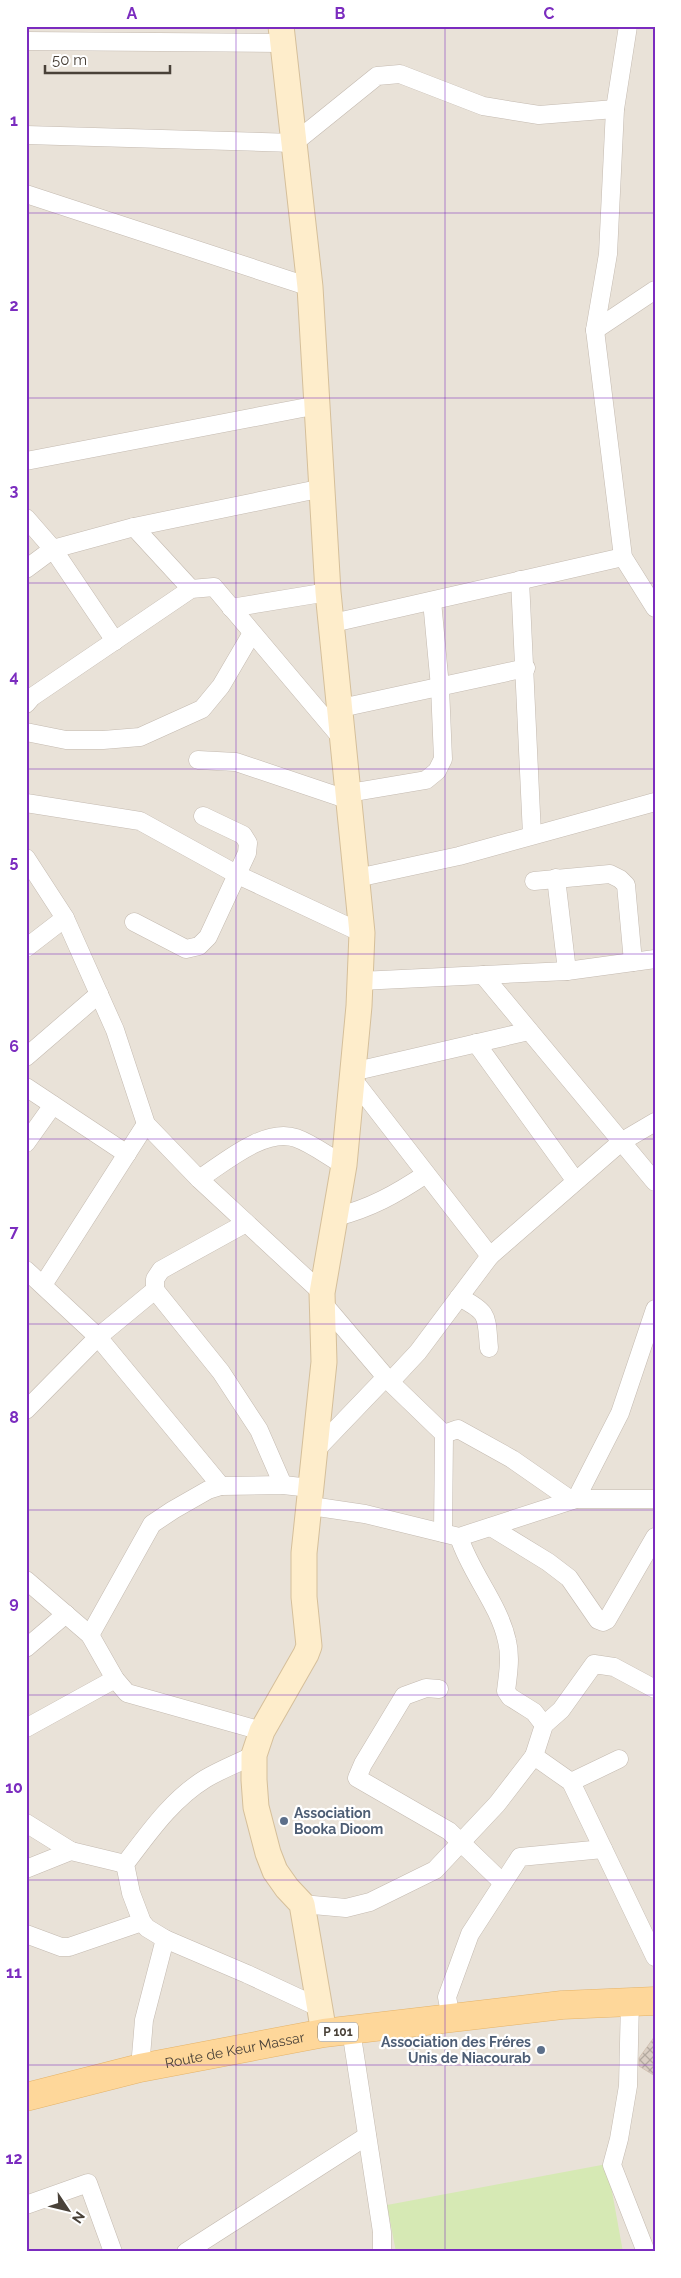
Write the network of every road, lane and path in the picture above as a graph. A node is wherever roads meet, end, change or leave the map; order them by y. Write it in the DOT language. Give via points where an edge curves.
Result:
graph roads {
  1 [pos="628,26"];
  2 [pos="282,35"];
  3 [pos="26,41"];
  4 [pos="615,109"];
  5 [pos="26,135"];
  6 [pos="294,143"];
  7 [pos="26,194"];
  8 [pos="310,287"];
  9 [pos="655,290"];
  10 [pos="594,330"];
  11 [pos="318,404"];
  12 [pos="26,461"];
  13 [pos="323,488"];
  14 [pos="26,518"];
  15 [pos="134,527"];
  16 [pos="53,548"];
  17 [pos="624,557"];
  18 [pos="26,569"];
  19 [pos="520,580"];
  20 [pos="190,589"];
  21 [pos="328,592"];
  22 [pos="432,601"];
  23 [pos="231,608"];
  24 [pos="655,608"];
  25 [pos="333,623"];
  26 [pos="252,633"];
  27 [pos="115,641"];
  28 [pos="526,668"];
  29 [pos="440,687"];
  30 [pos="28,696"];
  31 [pos="341,708"];
  32 [pos="26,732"];
  33 [pos="344,740"];
  34 [pos="198,760"];
  35 [pos="349,796"];
  36 [pos="655,802"];
  37 [pos="26,803"];
  38 [pos="203,816"];
  39 [pos="532,835"];
  40 [pos="26,858"];
  41 [pos="238,875"];
  42 [pos="357,878"];
  43 [pos="556,878"];
  44 [pos="534,881"];
  45 [pos="65,918"];
  46 [pos="134,922"];
  47 [pos="362,933"];
  48 [pos="26,948"];
  49 [pos="655,959"];
  50 [pos="633,962"];
  51 [pos="568,971"];
  52 [pos="483,975"];
  53 [pos="360,981"];
  54 [pos="99,994"];
  55 [pos="529,1031"];
  56 [pos="476,1043"];
  57 [pos="26,1057"];
  58 [pos="352,1075"];
  59 [pos="26,1087"];
  60 [pos="54,1105"];
  61 [pos="655,1122"];
  62 [pos="146,1124"];
  63 [pos="621,1142"];
  64 [pos="26,1143"];
  65 [pos="127,1154"];
  66 [pos="344,1165"];
  67 [pos="426,1174"];
  68 [pos="199,1179"];
  69 [pos="575,1180"];
  70 [pos="655,1182"];
  71 [pos="336,1217"];
  72 [pos="246,1222"];
  73 [pos="490,1256"];
  74 [pos="26,1270"];
  75 [pos="44,1285"];
  76 [pos="154,1290"];
  77 [pos="459,1297"];
  78 [pos="322,1298"];
  79 [pos="655,1309"];
  80 [pos="98,1336"];
  81 [pos="489,1348"];
  82 [pos="388,1379"];
  83 [pos="26,1410"];
  84 [pos="444,1434"];
  85 [pos="315,1451"];
  86 [pos="283,1484"];
  87 [pos="221,1486"];
  88 [pos="311,1497"];
  89 [pos="574,1499"];
  90 [pos="655,1499"];
  91 [pos="491,1527"];
  92 [pos="451,1535"];
  93 [pos="652,1547"];
  94 [pos="26,1580"];
  95 [pos="66,1614"];
  96 [pos="90,1635"];
  97 [pos="26,1648"];
  98 [pos="115,1680"];
  99 [pos="439,1689"];
  100 [pos="655,1689"];
  101 [pos="544,1725"];
  102 [pos="26,1728"];
  103 [pos="262,1731"];
  104 [pos="254,1755"];
  105 [pos="534,1756"];
  106 [pos="619,1759"];
  107 [pos="571,1782"];
  108 [pos="26,1823"];
  109 [pos="462,1842"];
  110 [pos="603,1849"];
  111 [pos="71,1851"];
  112 [pos="125,1864"];
  113 [pos="26,1869"];
  114 [pos="503,1883"];
  115 [pos="302,1904"];
  116 [pos="142,1922"];
  117 [pos="26,1934"];
  118 [pos="164,1939"];
  119 [pos="655,1957"];
  120 [pos="642,2001"];
  121 [pos="318,2007"];
  122 [pos="451,2018"];
  123 [pos="351,2030"];
  124 [pos="324,2033"];
  125 [pos="140,2068"];
  126 [pos="26,2097"];
  127 [pos="367,2136"];
  128 [pos="26,2205"];
  129 [pos="113,2252"];
  130 [pos="186,2252"];
  131 [pos="382,2252"];
  132 [pos="646,2252"];
  1 -- 4 [label="street"];
  2 -- 3 [label="street"];
  2 -- 6 [label="street"];
  4 -- 6 [label="street" via="539,115 483,106 400,74 388,73 377,76"];
  4 -- 10 [label="street" via="608,254"];
  5 -- 6 [label="street"];
  6 -- 8 [label="street"];
  7 -- 8 [label="street"];
  8 -- 11 [label="street"];
  9 -- 10 [label="street"];
  10 -- 17 [label="street"];
  11 -- 12 [label="street"];
  11 -- 13 [label="street"];
  13 -- 15 [label="street"];
  13 -- 21 [label="street"];
  14 -- 16 [label="street"];
  15 -- 16 [label="street"];
  15 -- 20 [label="street"];
  16 -- 18 [label="street"];
  16 -- 27 [label="street"];
  17 -- 19 [label="street"];
  17 -- 24 [label="street"];
  19 -- 22 [label="street"];
  19 -- 28 [label="street"];
  20 -- 23 [label="street" via="214,587"];
  20 -- 27 [label="street"];
  21 -- 23 [label="street"];
  21 -- 25 [label="street"];
  22 -- 25 [label="street"];
  22 -- 29 [label="street"];
  23 -- 26 [label="street"];
  25 -- 31 [label="street"];
  26 -- 32 [label="street" via="221,686 202,709 140,737 66,740"];
  26 -- 33 [label="street"];
  27 -- 30 [label="street"];
  28 -- 29 [label="street"];
  28 -- 39 [label="street"];
  29 -- 31 [label="street"];
  29 -- 35 [label="street" via="442,759 437,771 426,780"];
  31 -- 33 [label="street"];
  33 -- 35 [label="street"];
  34 -- 35 [label="street" via="236,762"];
  35 -- 42 [label="street"];
  36 -- 39 [label="street"];
  37 -- 41 [label="street" via="140,821"];
  38 -- 41 [label="street" via="243,835 248,843"];
  39 -- 42 [label="street" via="459,856"];
  40 -- 45 [label="street"];
  41 -- 46 [label="street" via="208,937 199,946 186,949"];
  41 -- 47 [label="street"];
  42 -- 47 [label="street"];
  43 -- 44 [label="street"];
  43 -- 50 [label="street" via="610,874 620,879 626,886"];
  43 -- 51 [label="street"];
  45 -- 48 [label="street"];
  45 -- 54 [label="street"];
  47 -- 53 [label="street"];
  49 -- 50 [label="street"];
  50 -- 51 [label="street"];
  51 -- 52 [label="street"];
  52 -- 53 [label="street"];
  52 -- 55 [label="street"];
  53 -- 58 [label="street"];
  54 -- 57 [label="street"];
  54 -- 62 [label="street" via="116,1030"];
  55 -- 56 [label="street"];
  55 -- 63 [label="street"];
  56 -- 58 [label="street"];
  56 -- 69 [label="street"];
  58 -- 66 [label="street"];
  58 -- 67 [label="street"];
  59 -- 60 [label="street"];
  60 -- 64 [label="street"];
  60 -- 65 [label="street"];
  61 -- 63 [label="street"];
  62 -- 65 [label="street"];
  62 -- 68 [label="street"];
  63 -- 69 [label="street"];
  63 -- 70 [label="street"];
  65 -- 75 [label="street"];
  66 -- 68 [label="street" via="296,1138 274,1136 256,1142"];
  66 -- 71 [label="street"];
  67 -- 71 [label="street" via="365,1209"];
  67 -- 73 [label="street"];
  68 -- 72 [label="street"];
  69 -- 73 [label="street"];
  71 -- 78 [label="street"];
  72 -- 76 [label="street" via="161,1270 155,1279"];
  72 -- 78 [label="street"];
  73 -- 77 [label="street"];
  74 -- 75 [label="street"];
  75 -- 80 [label="street"];
  76 -- 80 [label="street"];
  76 -- 86 [label="street" via="220,1372 253,1421"];
  77 -- 81 [label="street" via="475,1305 486,1317"];
  77 -- 82 [label="street" via="418,1352"];
  78 -- 82 [label="street"];
  78 -- 85 [label="street" via="324,1362"];
  79 -- 89 [label="street" via="620,1413"];
  80 -- 83 [label="street"];
  80 -- 87 [label="street"];
  82 -- 84 [label="street"];
  82 -- 85 [label="street"];
  84 -- 89 [label="street" via="458,1429"];
  84 -- 92 [label="street"];
  85 -- 88 [label="street"];
  86 -- 87 [label="street"];
  86 -- 88 [label="street"];
  87 -- 96 [label="street" via="189,1500 152,1524"];
  88 -- 92 [label="street"];
  88 -- 103 [label="street" via="304,1553 309,1646"];
  89 -- 90 [label="street"];
  89 -- 91 [label="street"];
  91 -- 92 [label="street"];
  91 -- 93 [label="street" via="569,1578 598,1620 603,1622"];
  92 -- 101 [label="street" via="500,1619 508,1642 506,1691 534,1712"];
  94 -- 95 [label="street"];
  95 -- 96 [label="street"];
  95 -- 97 [label="street"];
  96 -- 98 [label="street"];
  98 -- 102 [label="street"];
  98 -- 103 [label="street" via="131,1696"];
  99 -- 109 [label="street" via="426,1688 404,1696 357,1778 432,1819"];
  100 -- 101 [label="street" via="614,1667 594,1664 561,1710"];
  101 -- 105 [label="street"];
  103 -- 104 [label="street"];
  104 -- 112 [label="street" via="205,1779 182,1795"];
  104 -- 115 [label="street" via="256,1807 268,1853 287,1888"];
  105 -- 107 [label="street"];
  105 -- 109 [label="street"];
  106 -- 107 [label="street"];
  107 -- 110 [label="street"];
  108 -- 111 [label="street"];
  109 -- 114 [label="street"];
  109 -- 115 [label="street" via="434,1870 370,1902 346,1908"];
  110 -- 114 [label="street" via="520,1857"];
  110 -- 119 [label="street"];
  111 -- 112 [label="street"];
  111 -- 113 [label="street"];
  112 -- 116 [label="street"];
  114 -- 122 [label="street" via="470,1934 447,1997"];
  115 -- 121 [label="street"];
  116 -- 117 [label="street" via="69,1947"];
  116 -- 118 [label="street"];
  118 -- 121 [label="street"];
  118 -- 125 [label="street" via="144,2020"];
  120 -- 122 [label="main road, Route de Keur Massar / P 101" via="562,2005"];
  120 -- 132 [label="street" via="612,2164"];
  121 -- 124 [label="street"];
  122 -- 123 [label="main road, Route de Keur Massar / P 101"];
  123 -- 124 [label="main road, Route de Keur Massar / P 101"];
  123 -- 127 [label="street"];
  124 -- 125 [label="main road, Route de Keur Massar / P 101"];
  125 -- 126 [label="main road, Route de Keur Massar / P 101"];
  127 -- 130 [label="street"];
  127 -- 131 [label="street" via="382,2232"];
  128 -- 129 [label="street" via="88,2183"];
}
